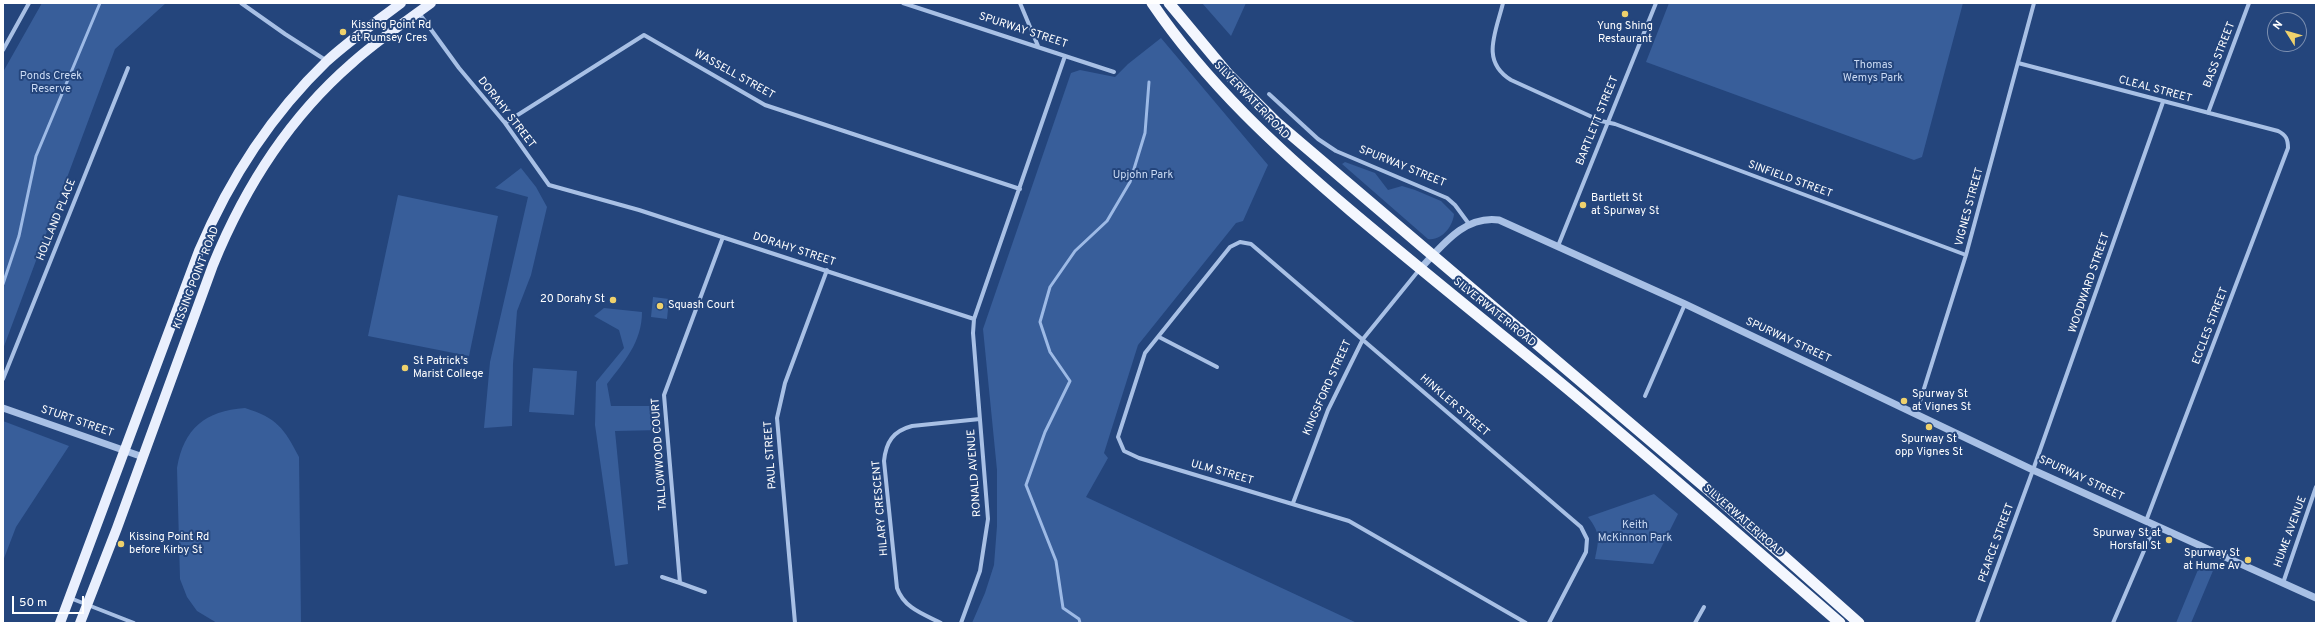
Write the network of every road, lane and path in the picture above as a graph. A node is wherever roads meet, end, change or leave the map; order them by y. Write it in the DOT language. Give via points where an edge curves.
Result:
graph roads {
  1 [pos="29,3"];
  2 [pos="241,3"];
  3 [pos="401,3"];
  4 [pos="431,3"];
  5 [pos="903,3"];
  6 [pos="1020,3"];
  7 [pos="1152,3"];
  8 [pos="1169,3"];
  9 [pos="1503,3"];
  10 [pos="1656,3"];
  11 [pos="2034,3"];
  12 [pos="2249,3"];
  13 [pos="418,12"];
  14 [pos="1038,46"];
  15 [pos="3,50"];
  16 [pos="1065,56"];
  17 [pos="328,61"];
  18 [pos="2018,62"];
  19 [pos="128,68"];
  20 [pos="1114,72"];
  21 [pos="1269,94"];
  22 [pos="2163,102"];
  23 [pos="2208,113"];
  24 [pos="505,123"];
  25 [pos="1608,123"];
  26 [pos="2286,136"];
  27 [pos="1020,189"];
  28 [pos="1469,224"];
  29 [pos="723,237"];
  30 [pos="1558,246"];
  31 [pos="1230,247"];
  32 [pos="1966,255"];
  33 [pos="1433,256"];
  34 [pos="1420,269"];
  35 [pos="827,270"];
  36 [pos="1685,304"];
  37 [pos="974,319"];
  38 [pos="1159,336"];
  39 [pos="1363,339"];
  40 [pos="1217,367"];
  41 [pos="3,379"];
  42 [pos="1644,396"];
  43 [pos="3,408"];
  44 [pos="1916,414"];
  45 [pos="980,419"];
  46 [pos="125,450"];
  47 [pos="143,457"];
  48 [pos="2034,470"];
  49 [pos="2316,487"];
  50 [pos="2315,493"];
  51 [pos="1293,503"];
  52 [pos="2146,522"];
  53 [pos="2155,525"];
  54 [pos="662,578"];
  55 [pos="680,583"];
  56 [pos="2283,584"];
  57 [pos="706,592"];
  58 [pos="70,598"];
  59 [pos="2316,598"];
  60 [pos="88,605"];
  61 [pos="1704,607"];
  62 [pos="60,623"];
  63 [pos="80,623"];
  64 [pos="134,623"];
  65 [pos="795,623"];
  66 [pos="941,623"];
  67 [pos="961,623"];
  68 [pos="1526,623"];
  69 [pos="1549,623"];
  70 [pos="1695,623"];
  71 [pos="1840,623"];
  72 [pos="1858,623"];
  73 [pos="1977,623"];
  74 [pos="2113,623"];
  1 -- 15 [label="street"];
  2 -- 17 [label="street"];
  3 -- 17 [label="main road, KISSING POINT ROAD"];
  4 -- 13 [label="main road, KISSING POINT ROAD"];
  5 -- 14 [label="street, SPURWAY STREET"];
  6 -- 14 [label="street"];
  7 -- 34 [label="highway, SILVERWATER ROAD" via="1202,69 1262,132"];
  8 -- 33 [label="highway, SILVERWATER ROAD" via="1229,75 1276,122"];
  9 -- 25 [label="street, SINFIELD STREET" via="1492,51 1499,73"];
  10 -- 25 [label="street, BARTLETT STREET"];
  11 -- 18 [label="street, VIGNES STREET"];
  12 -- 23 [label="street, BASS STREET"];
  13 -- 24 [label="street, DORAHY STREET" via="458,68"];
  13 -- 47 [label="main road, KISSING POINT ROAD" via="351,63 320,94 285,135 249,188 229,226 213,265"];
  14 -- 16 [label="street, SPURWAY STREET"];
  16 -- 20 [label="street, SPURWAY STREET"];
  16 -- 27 [label="street"];
  17 -- 46 [label="main road, KISSING POINT ROAD" via="276,118 242,166 222,201 199,251"];
  18 -- 22 [label="street, CLEAL STREET"];
  18 -- 32 [label="street, VIGNES STREET"];
  19 -- 41 [label="street, HOLLAND PLACE"];
  21 -- 28 [label="street, SPURWAY STREET" via="1330,148 1447,198"];
  22 -- 23 [label="street, CLEAL STREET"];
  22 -- 48 [label="street, WOODWARD STREET"];
  23 -- 26 [label="street, CLEAL STREET" via="2278,131"];
  24 -- 27 [label="street, WASSELL STREET" via="644,36 765,105"];
  24 -- 29 [label="street, DORAHY STREET" via="549,185"];
  25 -- 30 [label="street, BARTLETT STREET"];
  25 -- 32 [label="street, SINFIELD STREET"];
  26 -- 52 [label="street, ECCLES STREET" via="2288,148"];
  27 -- 37 [label="street"];
  28 -- 30 [label="street, SPURWAY STREET" via="1485,219 1499,220"];
  28 -- 33 [label="street, KINGSFORD STREET"];
  29 -- 35 [label="street, DORAHY STREET"];
  29 -- 55 [label="street, TALLOWWOOD COURT" via="664,395"];
  30 -- 36 [label="street, SPURWAY STREET"];
  31 -- 38 [label="street, ULM STREET"];
  31 -- 39 [label="street, HINKLER STREET" via="1240,242 1251,244"];
  32 -- 44 [label="street, VIGNES STREET"];
  33 -- 34 [label="street, KINGSFORD STREET"];
  33 -- 72 [label="highway, SILVERWATER ROAD" via="1726,506"];
  34 -- 39 [label="street, KINGSFORD STREET"];
  34 -- 71 [label="highway, SILVERWATER ROAD" via="1625,437"];
  35 -- 37 [label="street, DORAHY STREET"];
  35 -- 65 [label="street, PAUL STREET" via="785,383 777,418"];
  36 -- 42 [label="street"];
  36 -- 44 [label="street, SPURWAY STREET"];
  37 -- 45 [label="street, RONALD AVENUE" via="972,333"];
  38 -- 40 [label="street"];
  38 -- 51 [label="street, ULM STREET" via="1145,353 1118,437 1124,451 1139,458"];
  39 -- 51 [label="street, KINGSFORD STREET" via="1328,410"];
  39 -- 69 [label="street, HINKLER STREET" via="1581,527 1587,539 1586,552"];
  43 -- 46 [label="street, STURT STREET"];
  44 -- 48 [label="street, SPURWAY STREET"];
  45 -- 66 [label="street, HILARY CRESCENT" via="901,429 889,441 886,449 884,461 897,588 907,605"];
  45 -- 67 [label="street, RONALD AVENUE" via="988,519 980,571"];
  46 -- 47 [label="street, STURT STREET"];
  46 -- 58 [label="main road, KISSING POINT ROAD"];
  47 -- 60 [label="main road, KISSING POINT ROAD"];
  48 -- 52 [label="street, SPURWAY STREET"];
  48 -- 73 [label="street, PEARCE STREET"];
  49 -- 50 [label="street, HUME AVENUE"];
  50 -- 56 [label="street, HUME AVENUE"];
  51 -- 68 [label="street, ULM STREET" via="1349,521"];
  52 -- 53 [label="street, SPURWAY STREET"];
  53 -- 56 [label="street, SPURWAY STREET"];
  53 -- 74 [label="street"];
  54 -- 55 [label="street"];
  55 -- 57 [label="street"];
  56 -- 59 [label="street, SPURWAY STREET"];
  58 -- 60 [label="street"];
  58 -- 62 [label="main road, KISSING POINT ROAD"];
  60 -- 63 [label="main road, KISSING POINT ROAD"];
  60 -- 64 [label="street"];
  61 -- 70 [label="street"];
}
